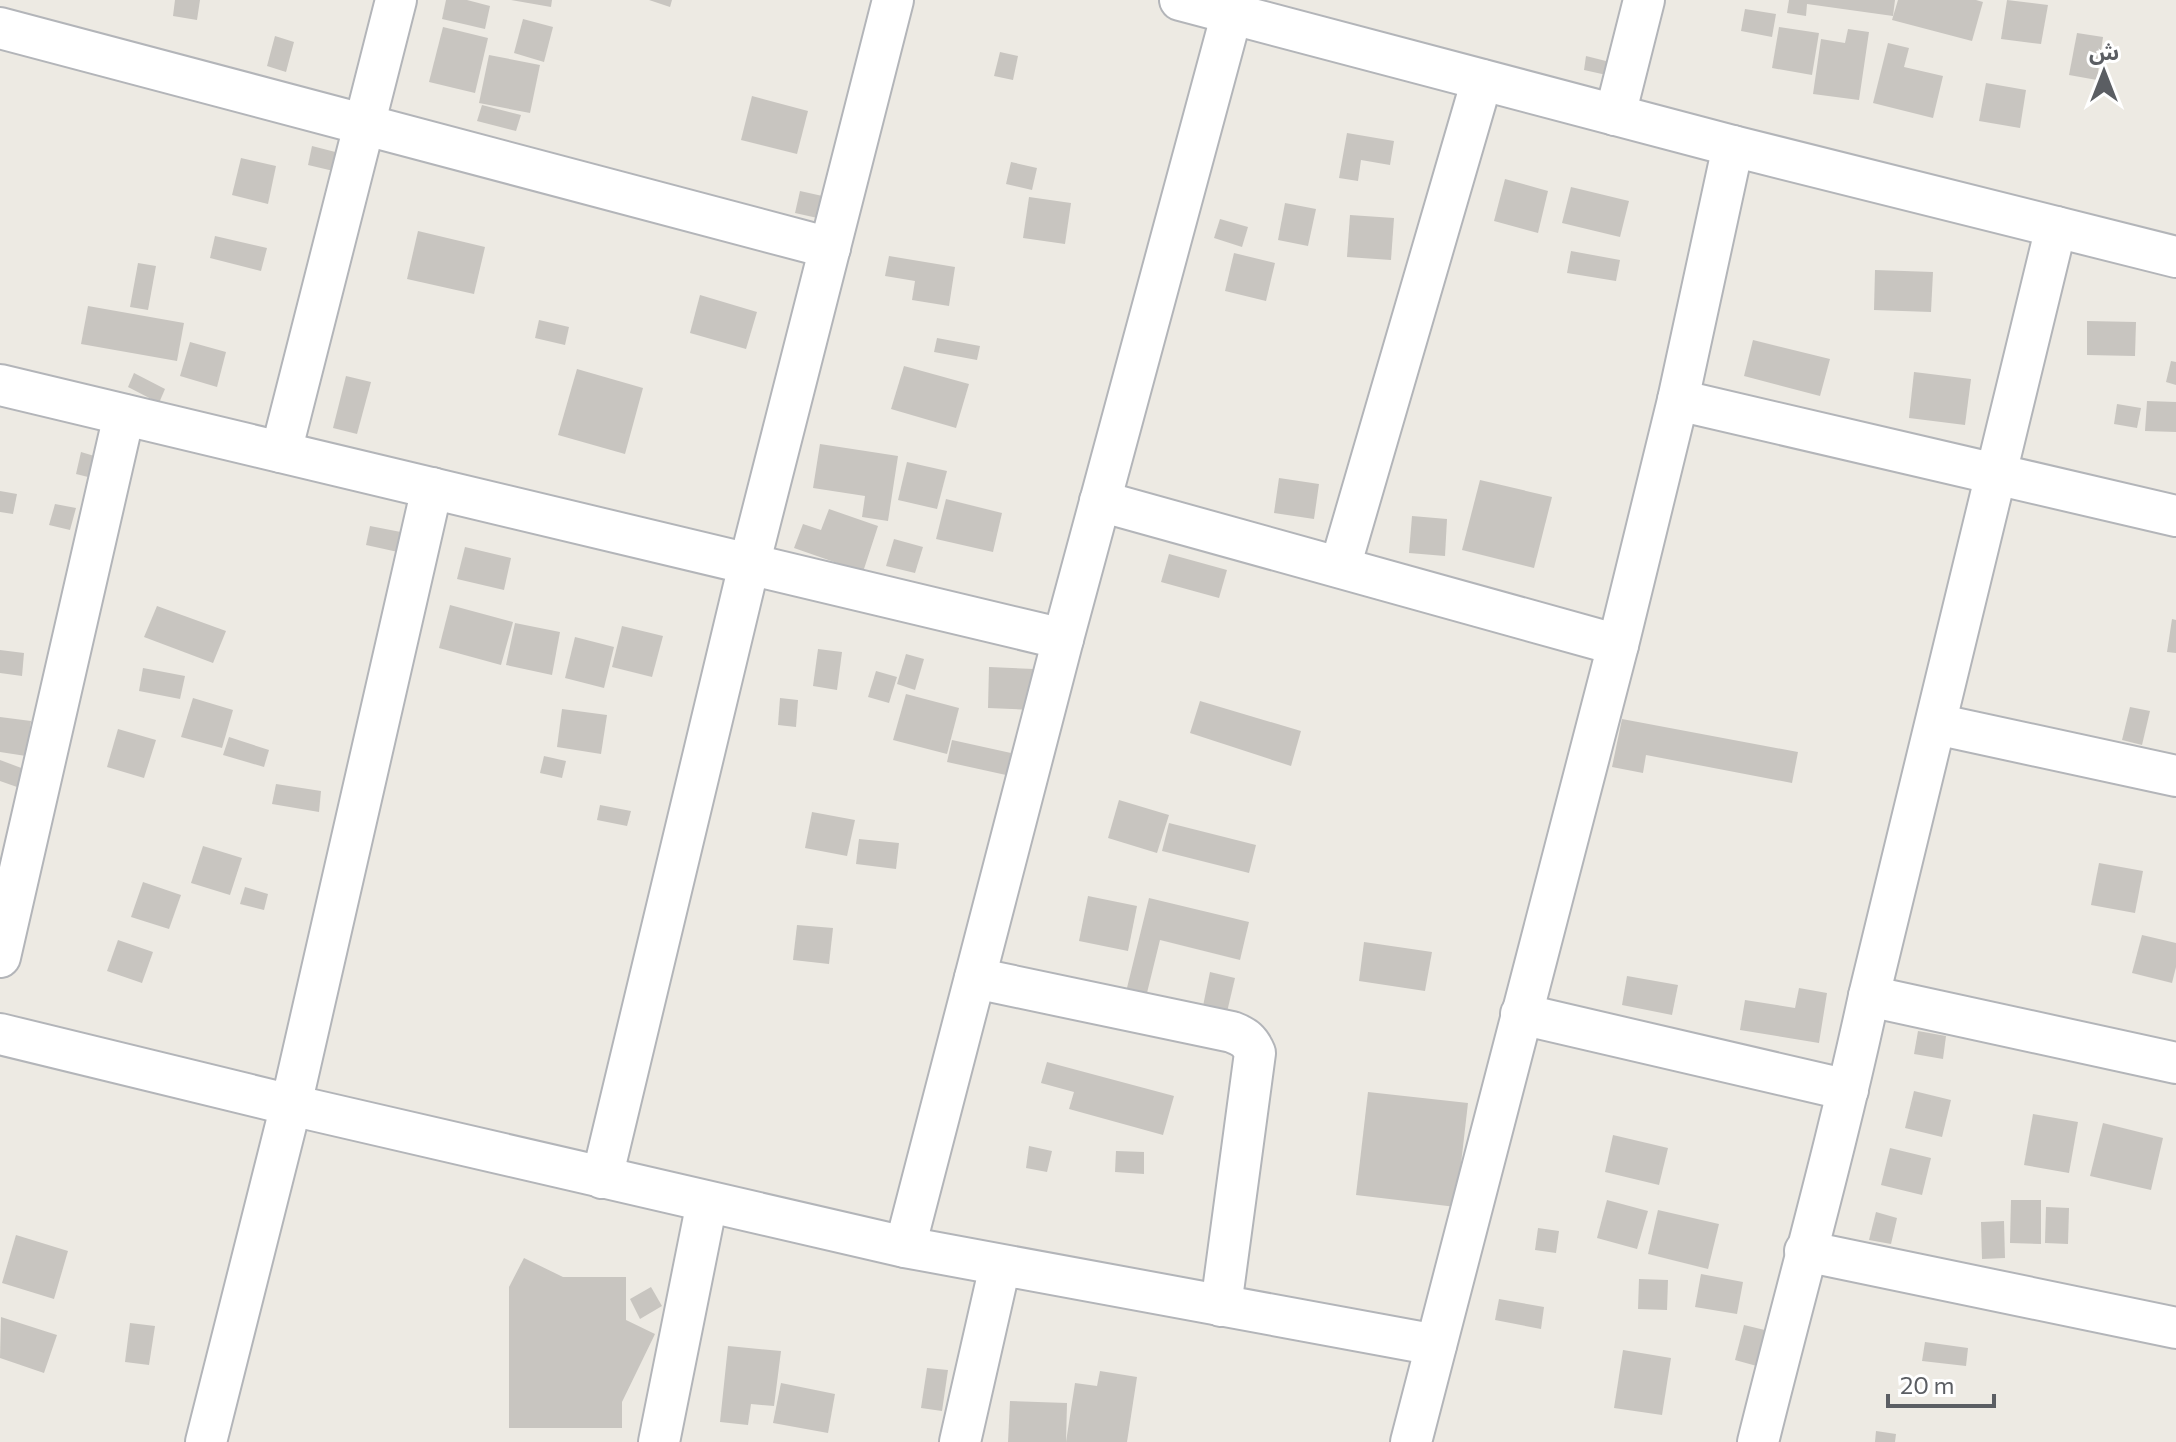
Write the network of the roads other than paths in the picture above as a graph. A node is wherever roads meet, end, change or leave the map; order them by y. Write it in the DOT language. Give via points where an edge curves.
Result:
graph roads {
  1 [pos="396,0"];
  2 [pos="893,0"];
  3 [pos="1180,0"];
  4 [pos="1644,0"];
  5 [pos="1232,13"];
  6 [pos="0,28"];
  7 [pos="1482,80"];
  8 [pos="1615,115"];
  9 [pos="364,125"];
  10 [pos="1733,146"];
  11 [pos="2056,227"];
  12 [pos="830,248"];
  13 [pos="2176,257"];
  14 [pos="0,385"];
  15 [pos="1678,400"];
  16 [pos="124,415"];
  17 [pos="281,452"];
  18 [pos="1996,475"];
  19 [pos="432,488"];
  20 [pos="1100,501"];
  21 [pos="2176,516"];
  22 [pos="749,565"];
  23 [pos="1340,567"];
  24 [pos="1063,639"];
  25 [pos="1618,645"];
  26 [pos="1936,724"];
  27 [pos="2176,776"];
  28 [pos="0,957"];
  29 [pos="975,978"];
  30 [pos="1869,996"];
  31 [pos="1521,1014"];
  32 [pos="0,1034"];
  33 [pos="2176,1063"];
  34 [pos="1848,1090"];
  35 [pos="291,1105"];
  36 [pos="602,1178"];
  37 [pos="707,1202"];
  38 [pos="905,1247"];
  39 [pos="1805,1251"];
  40 [pos="1000,1266"];
  41 [pos="1221,1306"];
  42 [pos="2176,1328"];
  43 [pos="1436,1345"];
  44 [pos="206,1442"];
  45 [pos="659,1442"];
  46 [pos="960,1442"];
  47 [pos="1411,1442"];
  48 [pos="1758,1442"];
  1 -- 9 [label="street"];
  2 -- 12 [label="street"];
  3 -- 5 [label="street"];
  4 -- 8 [label="street"];
  5 -- 7 [label="street"];
  5 -- 20 [label="street"];
  6 -- 9 [label="street"];
  7 -- 8 [label="street"];
  7 -- 23 [label="street"];
  8 -- 10 [label="street"];
  9 -- 12 [label="street"];
  9 -- 17 [label="street"];
  10 -- 11 [label="street"];
  10 -- 15 [label="street"];
  11 -- 13 [label="street"];
  11 -- 18 [label="street"];
  12 -- 22 [label="street"];
  14 -- 16 [label="street"];
  15 -- 18 [label="street"];
  15 -- 25 [label="street"];
  16 -- 17 [label="street"];
  16 -- 28 [label="street"];
  17 -- 19 [label="street"];
  18 -- 21 [label="street"];
  18 -- 26 [label="street"];
  19 -- 22 [label="street"];
  19 -- 35 [label="street"];
  20 -- 23 [label="street"];
  20 -- 24 [label="street"];
  22 -- 24 [label="street"];
  22 -- 36 [label="street"];
  23 -- 25 [label="street"];
  24 -- 29 [label="street"];
  25 -- 31 [label="street"];
  26 -- 27 [label="street"];
  26 -- 30 [label="street"];
  29 -- 38 [label="street"];
  29 -- 41 [label="street" via="1232,1032 1251,1043 1255,1053"];
  30 -- 33 [label="street"];
  30 -- 34 [label="street"];
  31 -- 34 [label="street"];
  31 -- 43 [label="street"];
  32 -- 35 [label="street"];
  34 -- 39 [label="street"];
  35 -- 36 [label="street"];
  35 -- 44 [label="street"];
  36 -- 37 [label="street"];
  37 -- 38 [label="street"];
  37 -- 45 [label="street"];
  38 -- 40 [label="street"];
  39 -- 42 [label="street"];
  39 -- 48 [label="street"];
  40 -- 41 [label="street"];
  40 -- 46 [label="street"];
  41 -- 43 [label="street"];
  43 -- 47 [label="street"];
}
